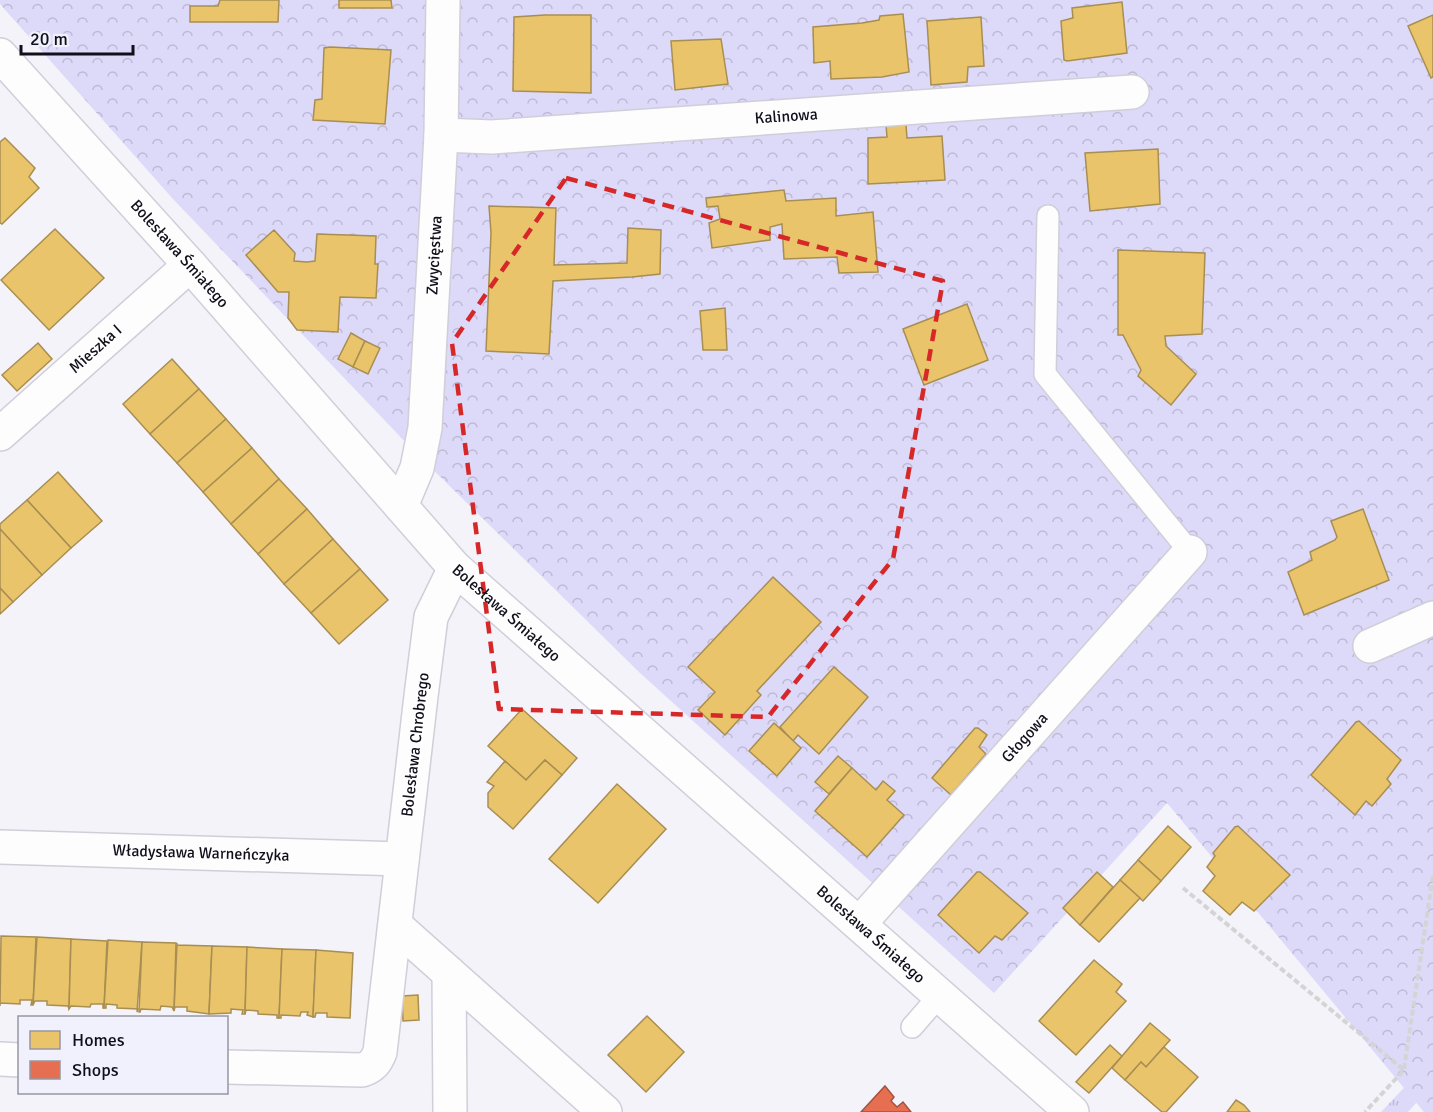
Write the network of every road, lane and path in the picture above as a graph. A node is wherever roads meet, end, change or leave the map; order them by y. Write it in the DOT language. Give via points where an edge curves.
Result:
graph roads {
  1 [pos="443,0"];
  2 [pos="0,55"];
  3 [pos="1132,92"];
  4 [pos="441,135"];
  5 [pos="1048,216"];
  6 [pos="190,265"];
  7 [pos="0,434"];
  8 [pos="401,506"];
  9 [pos="1190,552"];
  10 [pos="455,568"];
  11 [pos="1433,618"];
  12 [pos="1370,646"];
  13 [pos="0,847"];
  14 [pos="402,859"];
  15 [pos="1433,875"];
  16 [pos="1183,888"];
  17 [pos="860,923"];
  18 [pos="394,925"];
  19 [pos="449,973"];
  20 [pos="940,995"];
  21 [pos="912,1027"];
  22 [pos="0,1059"];
  23 [pos="18,1060"];
  24 [pos="228,1067"];
  25 [pos="1404,1070"];
  26 [pos="1069,1111"];
  27 [pos="450,1112"];
  28 [pos="605,1112"];
  29 [pos="1365,1112"];
  1 -- 4 [label="street, Zwycięstwa"];
  2 -- 6 [label="street, Bolesława Śmiałego"];
  3 -- 4 [label="street, Kalinowa" via="492,137"];
  4 -- 8 [label="street, Zwycięstwa" via="425,428 417,468"];
  5 -- 9 [label="lane" via="1045,374"];
  6 -- 7 [label="street, Mieszka I"];
  6 -- 8 [label="street, Bolesława Śmiałego"];
  8 -- 10 [label="street, Bolesława Śmiałego"];
  9 -- 17 [label="street, Głogowa"];
  10 -- 14 [label="street, Bolesława Chrobrego" via="431,617"];
  10 -- 17 [label="street, Bolesława Śmiałego"];
  11 -- 12 [label="street"];
  13 -- 14 [label="street, Władysława Warneńczyka"];
  14 -- 18 [label="street, Bolesława Chrobrego"];
  15 -- 25 [label="path"];
  16 -- 25 [label="path"];
  17 -- 20 [label="street, Bolesława Śmiałego"];
  18 -- 19 [label="street"];
  18 -- 24 [label="street, Bolesława Chrobrego" via="380,1052 374,1065 362,1070"];
  19 -- 27 [label="street"];
  19 -- 28 [label="street"];
  20 -- 21 [label="lane"];
  20 -- 26 [label="street, Bolesława Śmiałego"];
  22 -- 23 [label="street"];
  25 -- 29 [label="path"];
}
